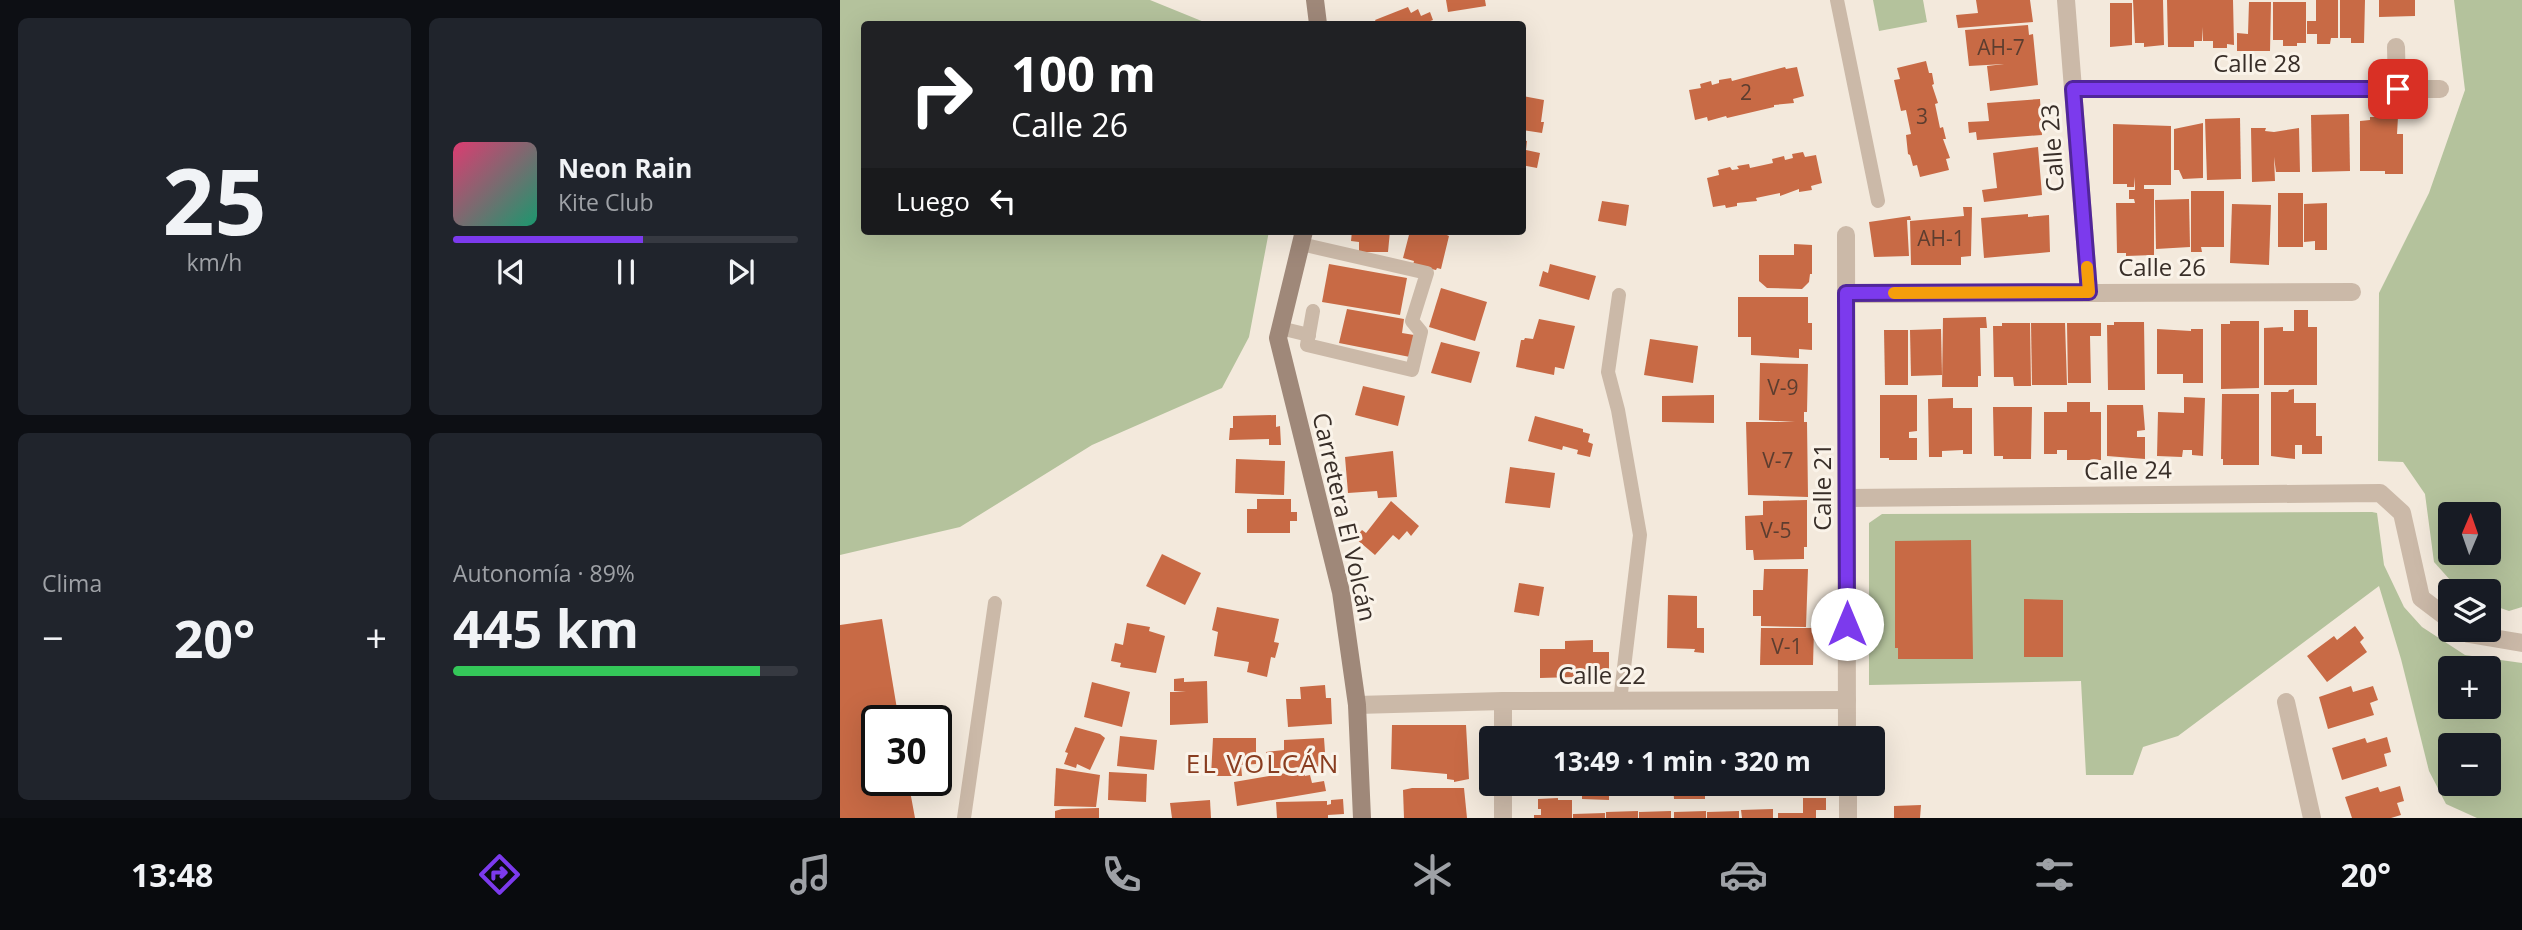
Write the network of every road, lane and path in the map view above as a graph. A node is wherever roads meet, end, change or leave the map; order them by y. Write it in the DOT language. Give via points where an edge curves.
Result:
graph roads {
  1 [pos="1315,0"];
  2 [pos="1837,0"];
  3 [pos="2066,0"];
  4 [pos="1318,21"];
  5 [pos="2396,47"];
  6 [pos="2073,89"];
  7 [pos="2398,89"];
  8 [pos="2440,89"];
  9 [pos="1878,201"];
  10 [pos="1846,235"];
  11 [pos="1303,237"];
  12 [pos="2089,292"];
  13 [pos="2352,292"];
  14 [pos="1846,293"];
  15 [pos="1619,295"];
  16 [pos="1313,311"];
  17 [pos="1280,328"];
  18 [pos="1309,335"];
  19 [pos="1848,498"];
  20 [pos="995,603"];
  21 [pos="2438,611"];
  22 [pos="2501,639"];
  23 [pos="2522,643"];
  24 [pos="1847,700"];
  25 [pos="1503,701"];
  26 [pos="1620,701"];
  27 [pos="2286,702"];
  28 [pos="1357,705"];
  29 [pos="1503,726"];
  30 [pos="1847,726"];
  31 [pos="1503,796"];
  32 [pos="1848,796"];
  33 [pos="964,818"];
  34 [pos="1362,818"];
  35 [pos="1503,818"];
  36 [pos="1848,818"];
  37 [pos="2312,818"];
  1 -- 4 [label="street"];
  2 -- 9 [label="lane"];
  3 -- 6 [label="street, Calle 23"];
  5 -- 7 [label="street"];
  6 -- 7 [label="street, Calle 28"];
  6 -- 12 [label="street, Calle 23"];
  7 -- 8 [label="street, Calle 28"];
  10 -- 14 [label="street, Calle 21"];
  11 -- 17 [label="street, Carretera El Volcán"];
  11 -- 18 [label="lane" via="1427,273 1412,321 1421,332 1412,370 1307,345"];
  12 -- 13 [label="street, Calle 26"];
  12 -- 14 [label="street, Calle 26"];
  14 -- 19 [label="street, Calle 21"];
  15 -- 26 [label="lane" via="1608,372 1640,535"];
  16 -- 18 [label="lane"];
  17 -- 18 [label="lane"];
  17 -- 28 [label="street, Carretera El Volcán" via="1278,338 1289,386 1341,592"];
  19 -- 21 [label="street, Calle 24" via="2380,493 2402,513 2421,598"];
  19 -- 24 [label="street, Calle 21"];
  20 -- 33 [label="lane"];
  22 -- 23 [label="street"];
  24 -- 26 [label="street, Calle 22"];
  24 -- 30 [label="street, Calle 21"];
  25 -- 26 [label="street, Calle 22"];
  25 -- 28 [label="street, Calle 22"];
  25 -- 29 [label="street"];
  27 -- 37 [label="street"];
  28 -- 34 [label="street, Carretera El Volcán"];
  31 -- 35 [label="street"];
  32 -- 36 [label="street"];
}
